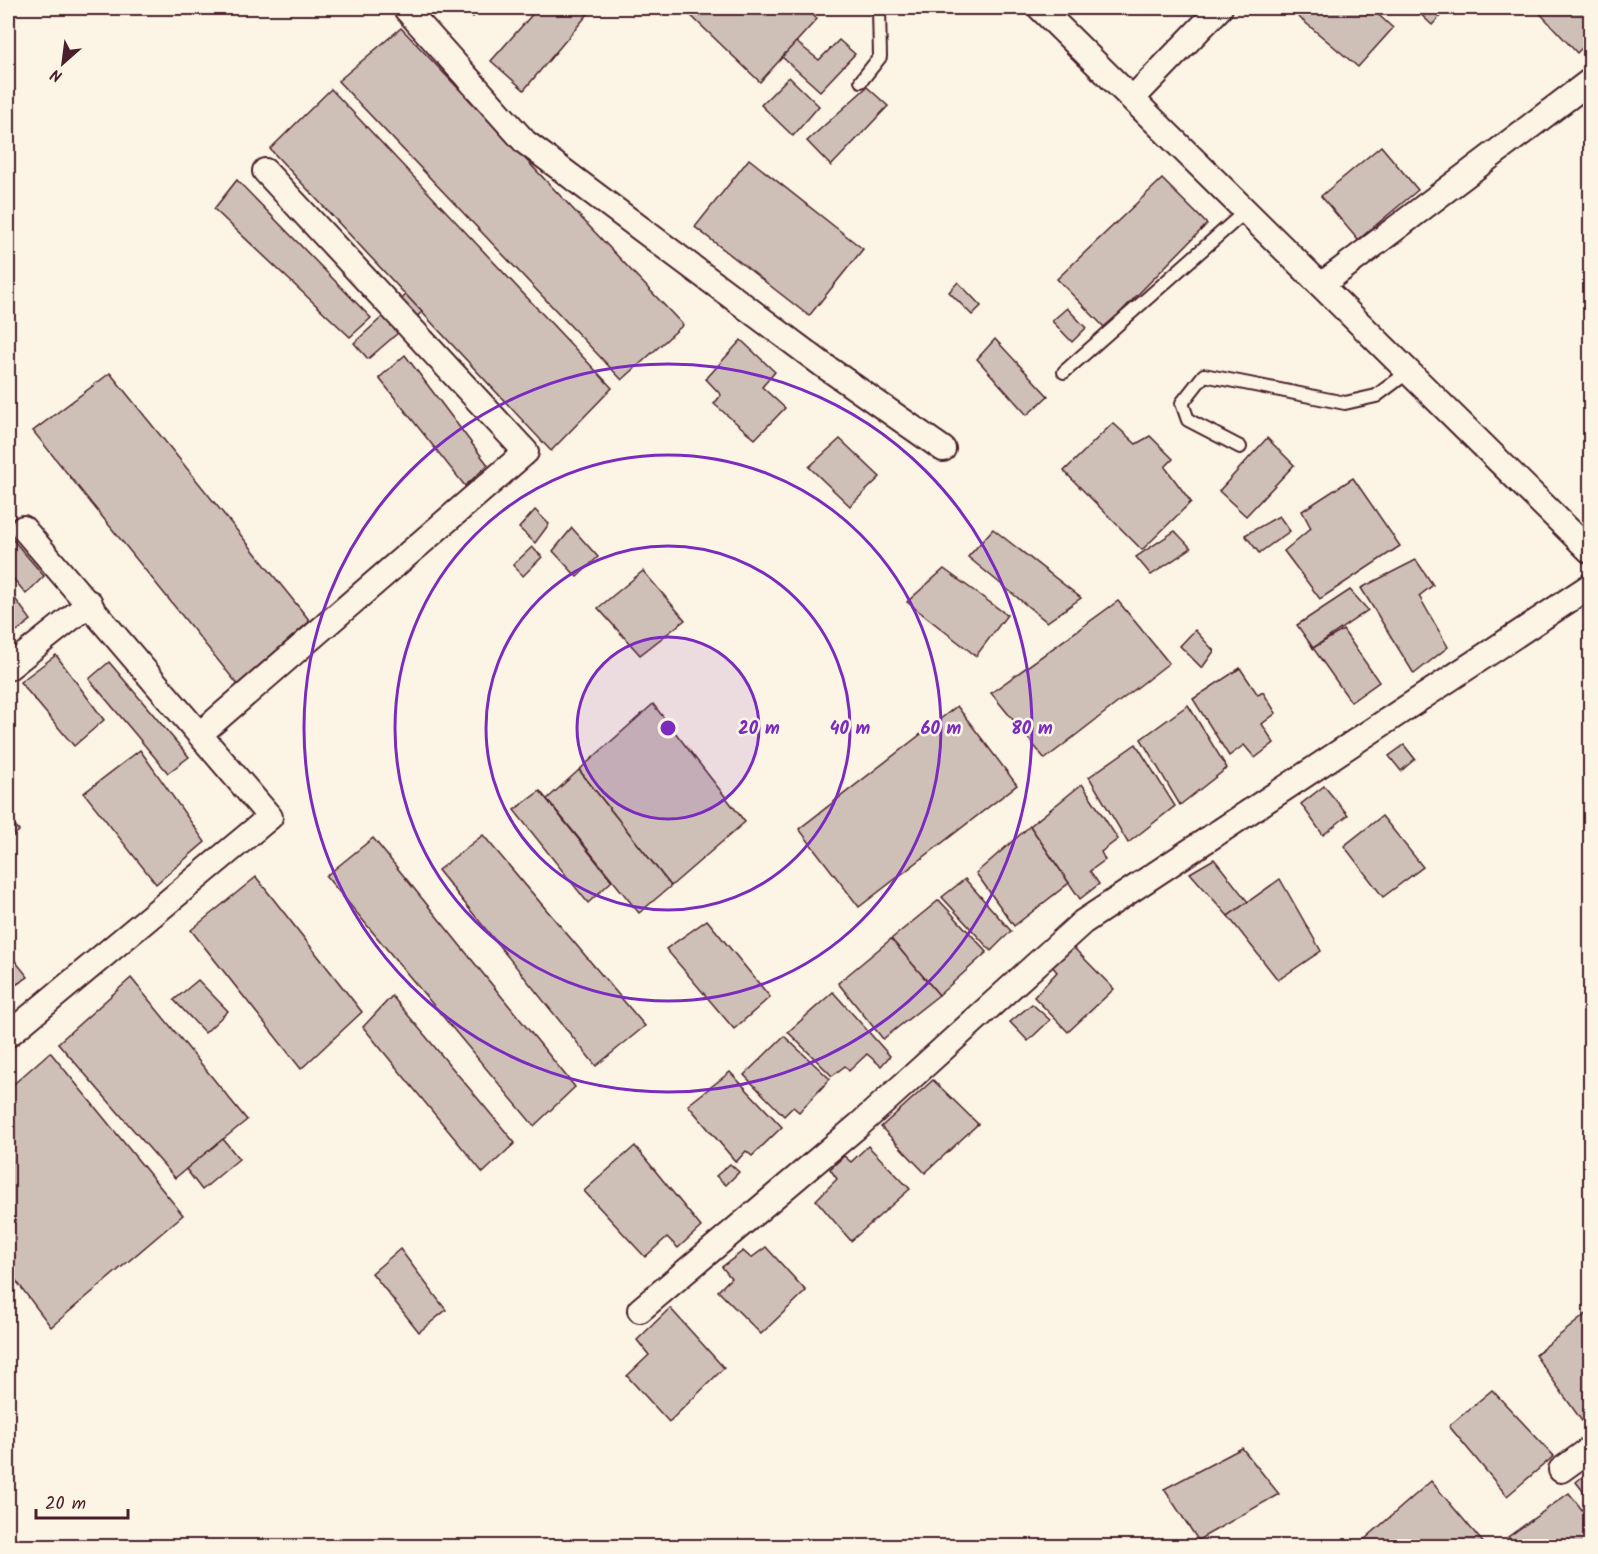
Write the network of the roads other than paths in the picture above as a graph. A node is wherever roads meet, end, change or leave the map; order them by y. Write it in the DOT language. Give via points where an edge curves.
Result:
graph roads {
  1 [pos="408,8"];
  2 [pos="879,8"];
  3 [pos="1040,8"];
  4 [pos="1220,8"];
  5 [pos="861,81"];
  6 [pos="1590,81"];
  7 [pos="1133,98"];
  8 [pos="266,171"];
  9 [pos="1246,210"];
  10 [pos="1322,285"];
  11 [pos="1064,372"];
  12 [pos="1408,372"];
  13 [pos="1240,447"];
  14 [pos="943,449"];
  15 [pos="23,528"];
  16 [pos="1590,551"];
  17 [pos="1590,586"];
  18 [pos="90,603"];
  19 [pos="8,668"];
  20 [pos="200,734"];
  21 [pos="8,1035"];
  22 [pos="640,1310"];
  23 [pos="1590,1449"];
  24 [pos="1561,1470"];
  1 -- 14 [label="street" via="525,142 823,365"];
  2 -- 5 [label="lane" via="880,57"];
  3 -- 7 [label="street"];
  4 -- 7 [label="street"];
  6 -- 10 [label="street"];
  7 -- 9 [label="street"];
  8 -- 20 [label="street" via="525,452"];
  9 -- 10 [label="street"];
  9 -- 11 [label="lane"];
  10 -- 12 [label="street"];
  12 -- 13 [label="lane" via="1376,396 1345,403 1204,375 1182,403 1188,420"];
  12 -- 16 [label="street"];
  15 -- 18 [label="street"];
  17 -- 22 [label="street" via="1083,922 859,1125"];
  18 -- 19 [label="street"];
  18 -- 20 [label="street"];
  20 -- 21 [label="street" via="270,817"];
  23 -- 24 [label="street"];
}
